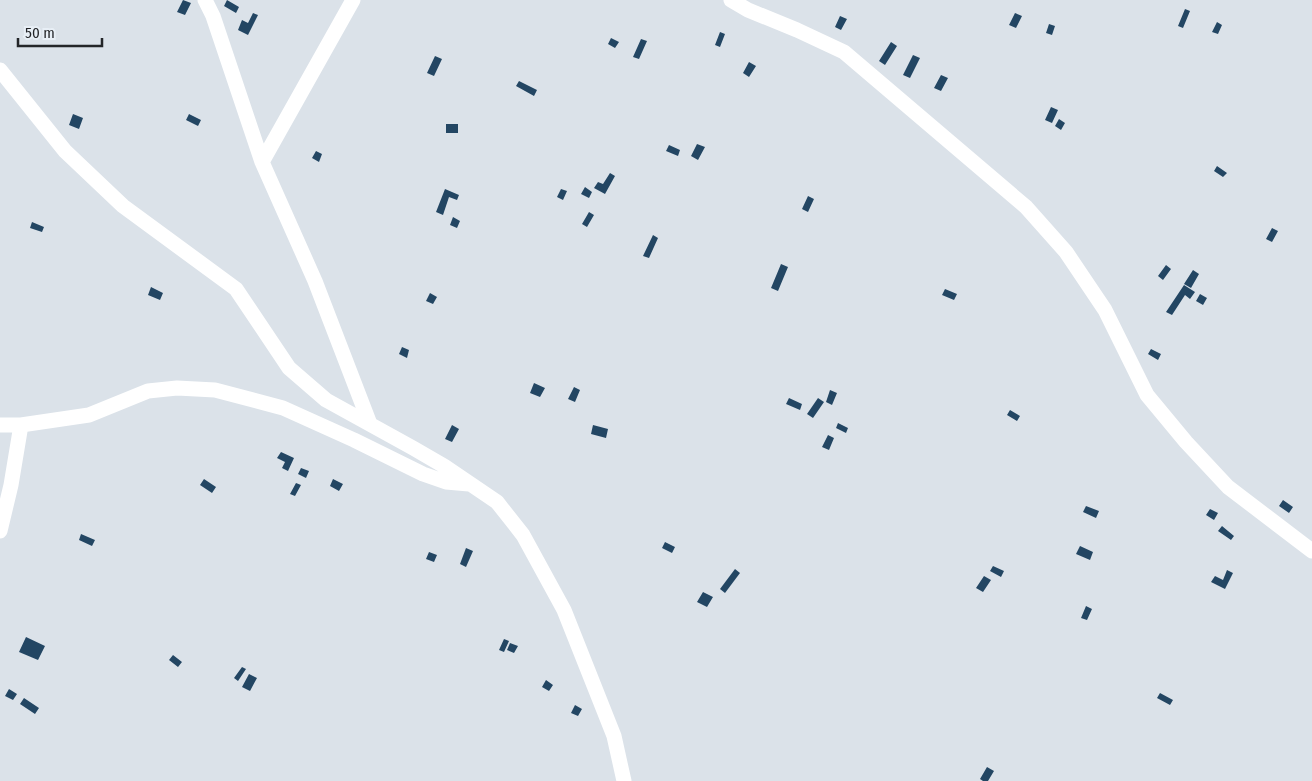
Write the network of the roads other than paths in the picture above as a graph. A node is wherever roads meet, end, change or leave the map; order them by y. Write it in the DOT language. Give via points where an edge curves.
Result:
graph roads {
  1 [pos="205,0"];
  2 [pos="353,0"];
  3 [pos="731,0"];
  4 [pos="0,70"];
  5 [pos="262,162"];
  6 [pos="370,424"];
  7 [pos="0,425"];
  8 [pos="21,425"];
  9 [pos="472,485"];
  10 [pos="0,531"];
  11 [pos="1312,551"];
  12 [pos="624,781"];
  1 -- 5 [label="street"];
  2 -- 5 [label="street"];
  3 -- 11 [label="street" via="844,52 1026,207 1066,252 1105,310 1147,394 1181,435 1228,486"];
  4 -- 6 [label="street" via="65,151 123,206 236,289 289,368 326,400"];
  5 -- 6 [label="street" via="315,281"];
  6 -- 9 [label="street"];
  7 -- 8 [label="street"];
  8 -- 9 [label="street" via="89,415 148,391 177,388 215,390 284,408 423,474 446,482"];
  8 -- 10 [label="street"];
  9 -- 12 [label="street" via="497,502 523,535 564,610 614,736"];
}
